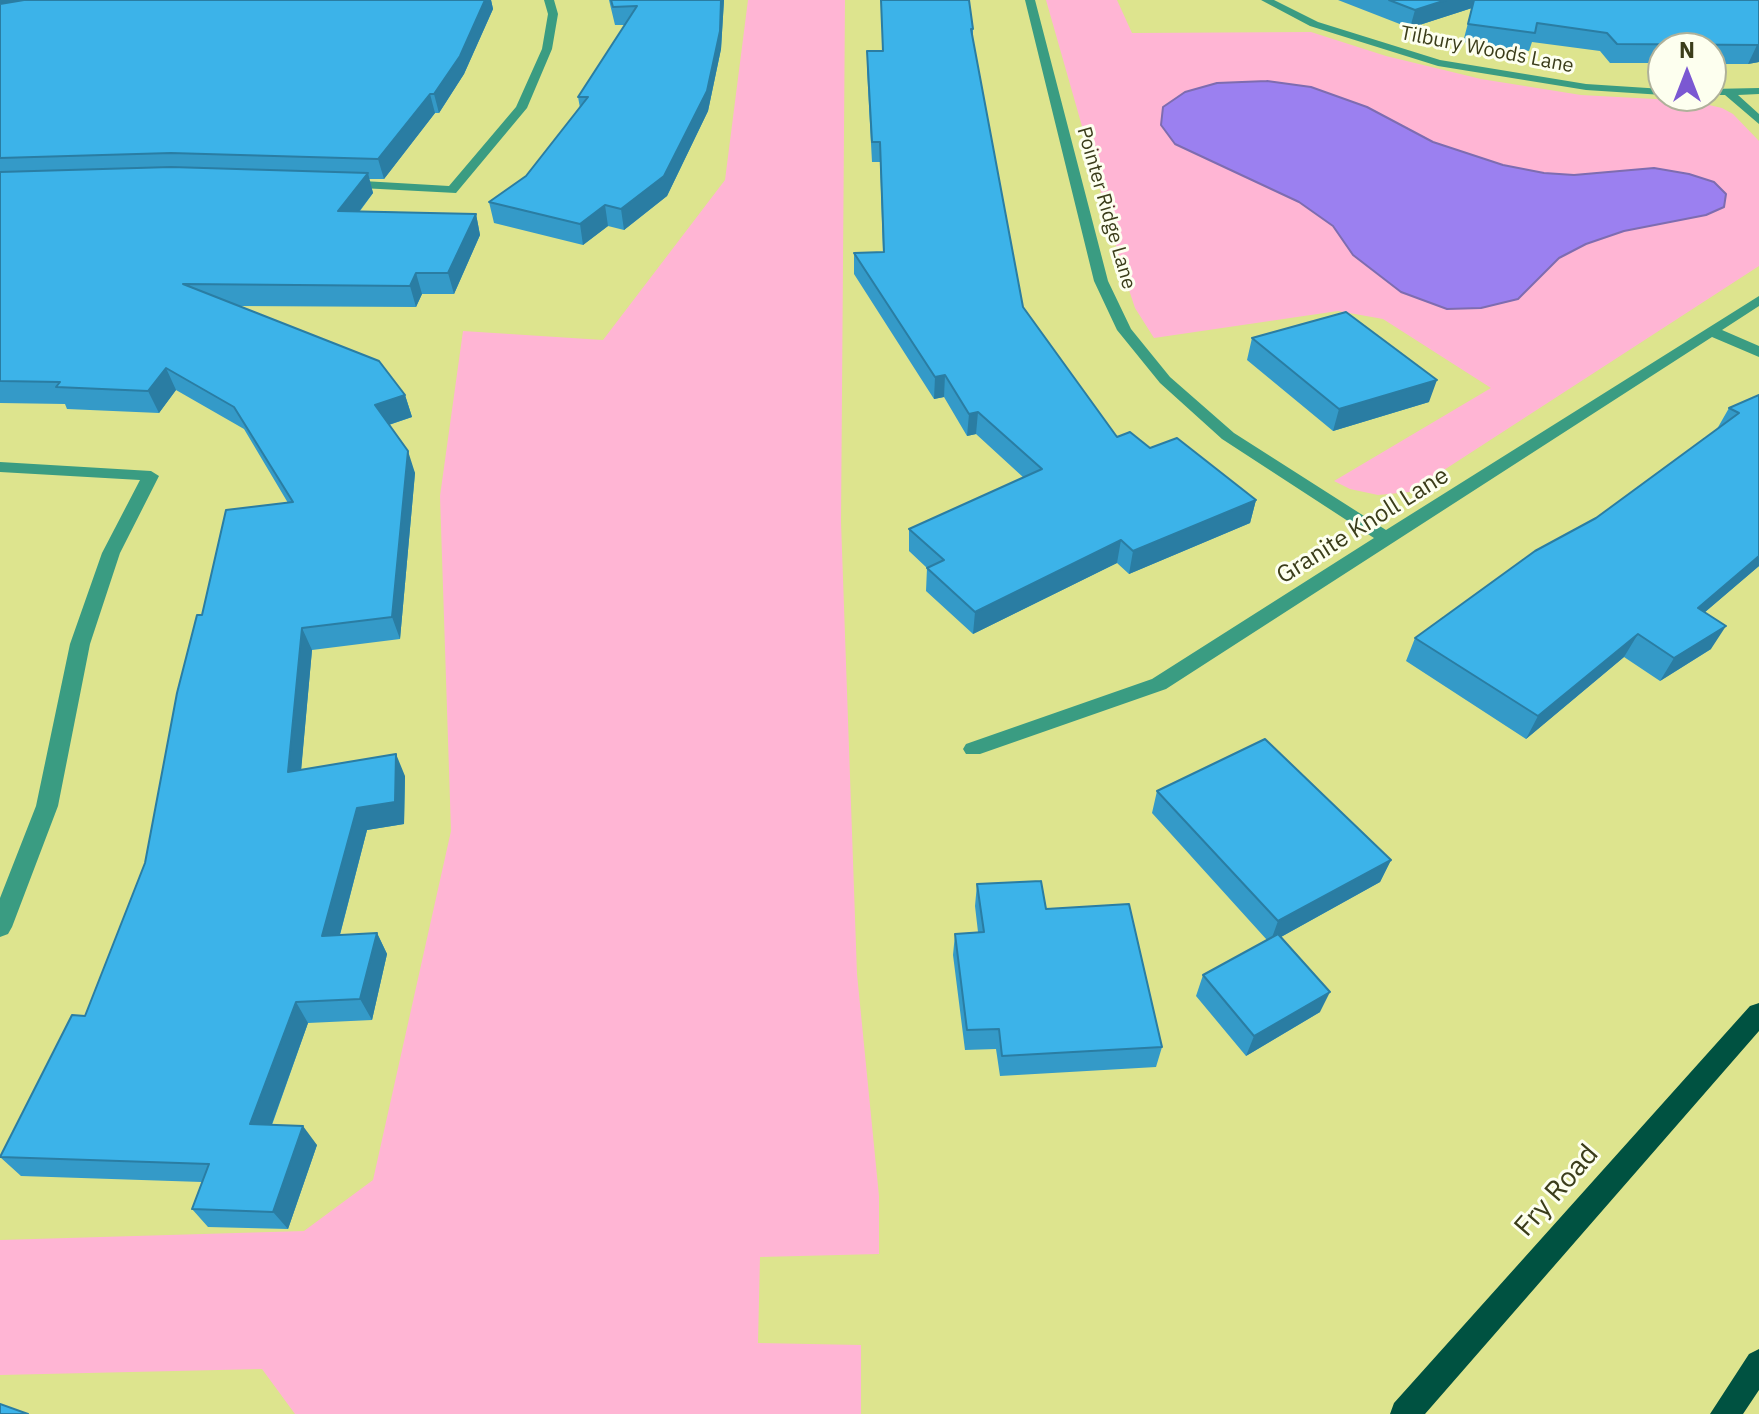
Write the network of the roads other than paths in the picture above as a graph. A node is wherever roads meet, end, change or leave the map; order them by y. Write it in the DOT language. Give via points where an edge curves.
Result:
graph roads {
  1 [pos="549,0"];
  2 [pos="1030,0"];
  3 [pos="1266,0"];
  4 [pos="1647,91"];
  5 [pos="1759,91"];
  6 [pos="1729,93"];
  7 [pos="1759,120"];
  8 [pos="337,184"];
  9 [pos="1758,303"];
  10 [pos="1712,331"];
  11 [pos="1759,352"];
  12 [pos="0,467"];
  13 [pos="1387,539"];
  14 [pos="973,749"];
  15 [pos="0,927"];
  16 [pos="1759,1014"];
  17 [pos="1759,1364"];
  18 [pos="1405,1414"];
  19 [pos="1725,1414"];
  1 -- 8 [label="street" via="553,14 547,49 521,108 452,190"];
  2 -- 13 [label="street, Pointer Ridge Lane" via="1101,281 1124,330 1165,380 1228,436"];
  3 -- 4 [label="street, Tilbury Woods Lane" via="1314,24 1438,63 1544,82"];
  5 -- 6 [label="street"];
  6 -- 7 [label="street"];
  9 -- 10 [label="street, Granite Knoll Lane"];
  10 -- 11 [label="street"];
  10 -- 13 [label="street, Granite Knoll Lane"];
  12 -- 15 [label="street" via="151,476 111,553 80,644 47,806"];
  13 -- 14 [label="street, Granite Knoll Lane" via="1159,684"];
  16 -- 18 [label="main road, Fry Road"];
  17 -- 19 [label="main road"];
}
